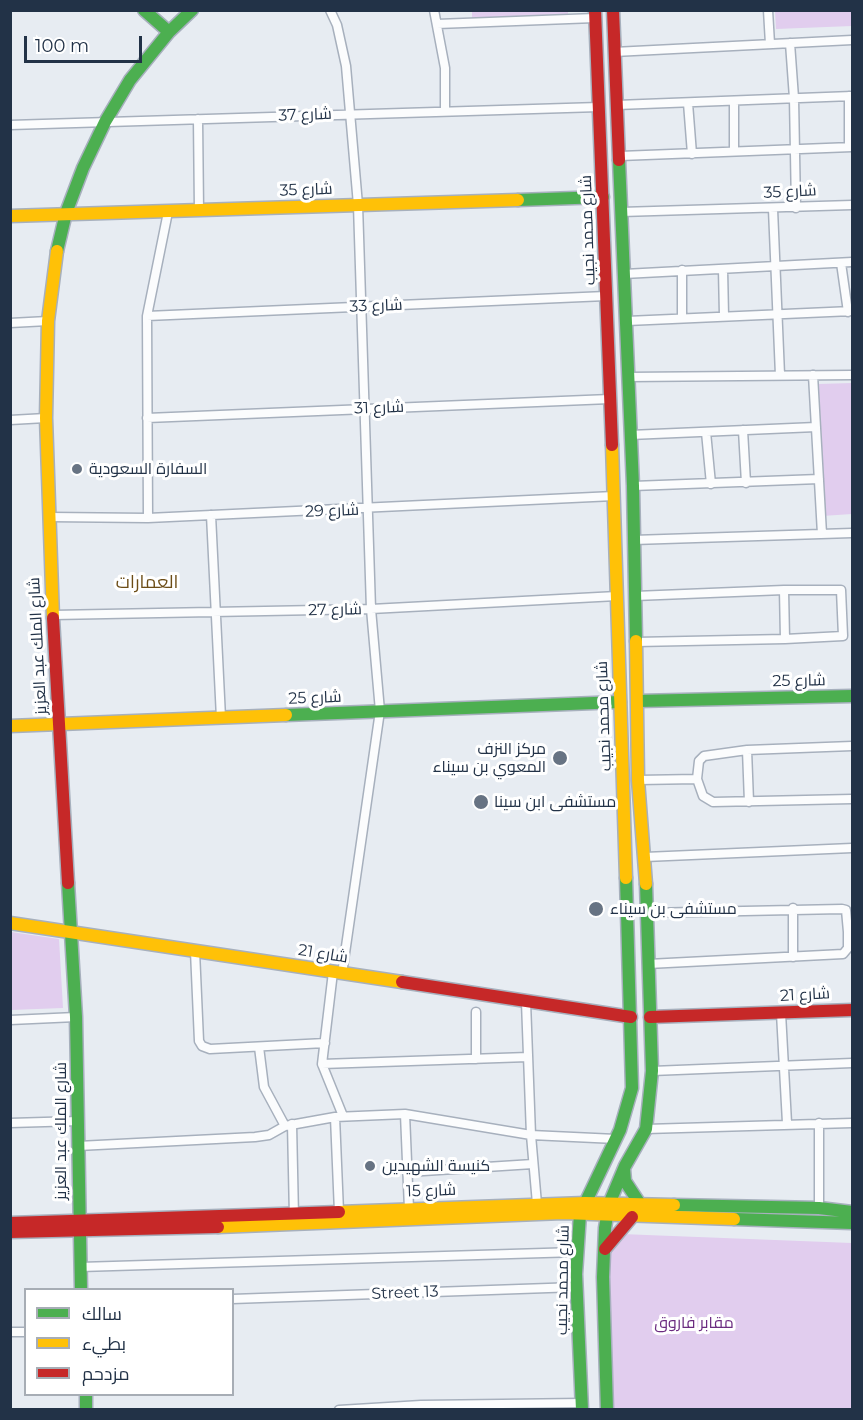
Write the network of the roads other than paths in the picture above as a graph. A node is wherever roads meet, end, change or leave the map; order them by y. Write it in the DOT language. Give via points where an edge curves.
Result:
graph roads {
  1 [pos="144,10"];
  2 [pos="192,10"];
  3 [pos="330,10"];
  4 [pos="434,10"];
  5 [pos="613,10"];
  6 [pos="768,10"];
  7 [pos="595,14"];
  8 [pos="437,24"];
  9 [pos="168,32"];
  10 [pos="852,40"];
  11 [pos="790,43"];
  12 [pos="770,44"];
  13 [pos="615,52"];
  14 [pos="850,96"];
  15 [pos="794,98"];
  16 [pos="734,101"];
  17 [pos="688,103"];
  18 [pos="617,105"];
  19 [pos="599,106"];
  20 [pos="446,110"];
  21 [pos="350,113"];
  22 [pos="198,119"];
  23 [pos="105,122"];
  24 [pos="10,125"];
  25 [pos="851,147"];
  26 [pos="796,150"];
  27 [pos="734,152"];
  28 [pos="692,154"];
  29 [pos="620,156"];
  30 [pos="603,197"];
  31 [pos="358,205"];
  32 [pos="852,205"];
  33 [pos="796,208"];
  34 [pos="773,209"];
  35 [pos="199,211"];
  36 [pos="168,212"];
  37 [pos="621,212"];
  38 [pos="66,213"];
  39 [pos="10,216"];
  40 [pos="852,262"];
  41 [pos="841,263"];
  42 [pos="775,266"];
  43 [pos="723,269"];
  44 [pos="682,270"];
  45 [pos="624,274"];
  46 [pos="606,296"];
  47 [pos="363,307"];
  48 [pos="850,312"];
  49 [pos="778,315"];
  50 [pos="147,316"];
  51 [pos="723,316"];
  52 [pos="682,317"];
  53 [pos="48,321"];
  54 [pos="627,321"];
  55 [pos="10,323"];
  56 [pos="780,375"];
  57 [pos="813,375"];
  58 [pos="852,375"];
  59 [pos="628,377"];
  60 [pos="610,399"];
  61 [pos="365,408"];
  62 [pos="46,418"];
  63 [pos="147,418"];
  64 [pos="10,420"];
  65 [pos="816,427"];
  66 [pos="743,430"];
  67 [pos="706,432"];
  68 [pos="630,435"];
  69 [pos="819,479"];
  70 [pos="746,483"];
  71 [pos="711,484"];
  72 [pos="633,486"];
  73 [pos="614,496"];
  74 [pos="368,509"];
  75 [pos="210,515"];
  76 [pos="50,517"];
  77 [pos="148,518"];
  78 [pos="852,533"];
  79 [pos="822,534"];
  80 [pos="633,540"];
  81 [pos="784,590"];
  82 [pos="617,596"];
  83 [pos="635,596"];
  84 [pos="372,609"];
  85 [pos="215,613"];
  86 [pos="53,615"];
  87 [pos="843,616"];
  88 [pos="852,616"];
  89 [pos="785,639"];
  90 [pos="636,642"];
  91 [pos="852,696"];
  92 [pos="638,701"];
  93 [pos="620,702"];
  94 [pos="380,711"];
  95 [pos="221,718"];
  96 [pos="58,724"];
  97 [pos="10,726"];
  98 [pos="852,746"];
  99 [pos="747,750"];
  100 [pos="697,779"];
  101 [pos="638,780"];
  102 [pos="852,799"];
  103 [pos="749,802"];
  104 [pos="852,848"];
  105 [pos="645,857"];
  106 [pos="793,908"];
  107 [pos="646,913"];
  108 [pos="10,923"];
  109 [pos="850,932"];
  110 [pos="71,933"];
  111 [pos="195,951"];
  112 [pos="793,957"];
  113 [pos="648,964"];
  114 [pos="338,973"];
  115 [pos="526,1002"];
  116 [pos="852,1010"];
  117 [pos="476,1012"];
  118 [pos="782,1013"];
  119 [pos="76,1017"];
  120 [pos="631,1017"];
  121 [pos="650,1017"];
  122 [pos="10,1020"];
  123 [pos="325,1043"];
  124 [pos="259,1047"];
  125 [pos="528,1057"];
  126 [pos="476,1059"];
  127 [pos="852,1063"];
  128 [pos="322,1064"];
  129 [pos="784,1066"];
  130 [pos="652,1071"];
  131 [pos="405,1114"];
  132 [pos="339,1117"];
  133 [pos="79,1121"];
  134 [pos="10,1123"];
  135 [pos="787,1123"];
  136 [pos="819,1123"];
  137 [pos="852,1123"];
  138 [pos="288,1125"];
  139 [pos="646,1129"];
  140 [pos="531,1135"];
  141 [pos="616,1139"];
  142 [pos="78,1146"];
  143 [pos="533,1164"];
  144 [pos="625,1166"];
  145 [pos="602,1170"];
  146 [pos="408,1172"];
  147 [pos="537,1204"];
  148 [pos="640,1204"];
  149 [pos="563,1208"];
  150 [pos="819,1208"];
  151 [pos="583,1209"];
  152 [pos="608,1210"];
  153 [pos="339,1212"];
  154 [pos="852,1212"];
  155 [pos="404,1213"];
  156 [pos="632,1217"];
  157 [pos="294,1219"];
  158 [pos="10,1223"];
  159 [pos="852,1223"];
  160 [pos="78,1225"];
  161 [pos="10,1232"];
  162 [pos="578,1247"];
  163 [pos="603,1253"];
  164 [pos="80,1267"];
  165 [pos="576,1287"];
  166 [pos="81,1288"];
  167 [pos="234,1299"];
  168 [pos="582,1406"];
  169 [pos="421,1407"];
  170 [pos="339,1410"];
  171 [pos="607,1410"];
  1 -- 9 [label="street"];
  2 -- 9 [label="street, شارع الملك عبد العزيز"];
  3 -- 21 [label="street" via="343,48"];
  4 -- 8 [label="street"];
  5 -- 13 [label="street, شارع محمد نجيب"];
  6 -- 12 [label="street"];
  7 -- 8 [label="street"];
  7 -- 19 [label="street, شارع محمد نجيب"];
  8 -- 20 [label="street" via="445,68"];
  9 -- 23 [label="street, شارع الملك عبد العزيز" via="130,80"];
  10 -- 11 [label="street"];
  11 -- 12 [label="street"];
  11 -- 15 [label="street"];
  12 -- 13 [label="street"];
  13 -- 18 [label="street, شارع محمد نجيب"];
  14 -- 15 [label="street"];
  14 -- 25 [label="street"];
  15 -- 16 [label="street"];
  15 -- 26 [label="street"];
  16 -- 17 [label="street"];
  16 -- 27 [label="street"];
  17 -- 18 [label="street"];
  17 -- 28 [label="street"];
  18 -- 29 [label="street, شارع محمد نجيب"];
  19 -- 20 [label="street, شارع 37"];
  19 -- 30 [label="street, شارع محمد نجيب"];
  20 -- 21 [label="street, شارع 37"];
  21 -- 22 [label="street, شارع 37"];
  21 -- 31 [label="street"];
  22 -- 23 [label="street, شارع 37"];
  22 -- 35 [label="street"];
  23 -- 24 [label="street, شارع 37"];
  23 -- 38 [label="street, شارع الملك عبد العزيز"];
  25 -- 26 [label="street"];
  26 -- 27 [label="street"];
  26 -- 33 [label="street"];
  27 -- 28 [label="street"];
  28 -- 29 [label="street"];
  29 -- 37 [label="street, شارع محمد نجيب"];
  30 -- 31 [label="street, شارع 35"];
  30 -- 46 [label="street, شارع محمد نجيب"];
  31 -- 35 [label="street, شارع 35"];
  31 -- 47 [label="street"];
  32 -- 33 [label="street, شارع 35"];
  33 -- 34 [label="street, شارع 35"];
  34 -- 37 [label="street, شارع 35"];
  34 -- 42 [label="street"];
  35 -- 36 [label="street, شارع 35"];
  36 -- 38 [label="street, شارع 35"];
  36 -- 50 [label="street"];
  37 -- 45 [label="street, شارع محمد نجيب"];
  38 -- 39 [label="street, شارع 35"];
  38 -- 53 [label="street, شارع الملك عبد العزيز" via="53,267"];
  40 -- 41 [label="street"];
  41 -- 42 [label="street"];
  41 -- 48 [label="street"];
  42 -- 43 [label="street"];
  42 -- 49 [label="street"];
  43 -- 44 [label="street"];
  43 -- 51 [label="street"];
  44 -- 45 [label="street"];
  44 -- 52 [label="street"];
  45 -- 54 [label="street, شارع محمد نجيب"];
  46 -- 47 [label="street, شارع 33"];
  46 -- 60 [label="street, شارع محمد نجيب"];
  47 -- 50 [label="street, شارع 33"];
  47 -- 61 [label="street"];
  48 -- 49 [label="street"];
  49 -- 51 [label="street"];
  49 -- 56 [label="street"];
  50 -- 63 [label="street"];
  51 -- 52 [label="street"];
  52 -- 54 [label="street"];
  53 -- 55 [label="street"];
  53 -- 62 [label="street, شارع الملك عبد العزيز"];
  54 -- 59 [label="street, شارع محمد نجيب"];
  56 -- 57 [label="street"];
  56 -- 59 [label="street"];
  57 -- 58 [label="street"];
  57 -- 65 [label="street"];
  59 -- 68 [label="street, شارع محمد نجيب"];
  60 -- 61 [label="street, شارع 31"];
  60 -- 73 [label="street, شارع محمد نجيب"];
  61 -- 63 [label="street, شارع 31"];
  61 -- 74 [label="street"];
  62 -- 64 [label="street"];
  62 -- 76 [label="street, شارع الملك عبد العزيز"];
  63 -- 77 [label="street"];
  65 -- 66 [label="street"];
  65 -- 69 [label="street"];
  66 -- 67 [label="street"];
  66 -- 70 [label="street"];
  67 -- 68 [label="street"];
  67 -- 71 [label="street"];
  68 -- 72 [label="street, شارع محمد نجيب"];
  69 -- 70 [label="street"];
  69 -- 79 [label="street"];
  70 -- 71 [label="street"];
  71 -- 72 [label="street"];
  72 -- 80 [label="street, شارع محمد نجيب"];
  73 -- 74 [label="street, شارع 29"];
  73 -- 82 [label="street, شارع محمد نجيب"];
  74 -- 75 [label="street, شارع 29"];
  74 -- 84 [label="street"];
  75 -- 77 [label="street, شارع 29"];
  75 -- 85 [label="street"];
  76 -- 77 [label="street, شارع 29"];
  76 -- 86 [label="street, شارع الملك عبد العزيز"];
  78 -- 79 [label="street"];
  79 -- 80 [label="street"];
  80 -- 83 [label="street, شارع محمد نجيب"];
  81 -- 83 [label="street"];
  81 -- 87 [label="street" via="841,590"];
  81 -- 89 [label="street"];
  82 -- 84 [label="street, شارع 27"];
  82 -- 93 [label="street, شارع محمد نجيب"];
  83 -- 90 [label="street, شارع محمد نجيب"];
  84 -- 85 [label="street, شارع 27"];
  84 -- 94 [label="street"];
  85 -- 86 [label="street, شارع 27"];
  85 -- 95 [label="street"];
  86 -- 96 [label="street, شارع الملك عبد العزيز"];
  87 -- 88 [label="street"];
  87 -- 89 [label="street" via="843,636"];
  89 -- 90 [label="street"];
  90 -- 92 [label="street, شارع محمد نجيب"];
  91 -- 92 [label="street, شارع 25"];
  92 -- 93 [label="street"];
  92 -- 101 [label="street, شارع محمد نجيب"];
  93 -- 94 [label="street, شارع 25"];
  93 -- 120 [label="street, شارع محمد نجيب"];
  94 -- 95 [label="street, شارع 25"];
  94 -- 114 [label="street"];
  95 -- 96 [label="street, شارع 25"];
  96 -- 97 [label="street, شارع 25"];
  96 -- 110 [label="street, شارع الملك عبد العزيز"];
  98 -- 99 [label="street"];
  99 -- 100 [label="street" via="701,758"];
  99 -- 103 [label="street"];
  100 -- 101 [label="street"];
  100 -- 103 [label="street" via="707,800"];
  101 -- 105 [label="street, شارع محمد نجيب"];
  102 -- 103 [label="street"];
  104 -- 105 [label="street"];
  105 -- 107 [label="street, شارع محمد نجيب"];
  106 -- 107 [label="street"];
  106 -- 109 [label="street" via="846,910"];
  106 -- 112 [label="street"];
  107 -- 113 [label="street, شارع محمد نجيب"];
  108 -- 110 [label="street, شارع 21"];
  109 -- 112 [label="street" via="843,954"];
  110 -- 111 [label="street, شارع 21"];
  110 -- 119 [label="street, شارع الملك عبد العزيز"];
  111 -- 114 [label="street, شارع 21"];
  111 -- 124 [label="street" via="199,1041 210,1049"];
  112 -- 113 [label="street"];
  113 -- 121 [label="street, شارع محمد نجيب"];
  114 -- 115 [label="street, شارع 21"];
  114 -- 123 [label="street"];
  115 -- 120 [label="street, شارع 21"];
  115 -- 125 [label="street"];
  116 -- 118 [label="street, شارع 21"];
  117 -- 126 [label="street"];
  118 -- 121 [label="street, شارع 21"];
  118 -- 129 [label="street"];
  119 -- 122 [label="street"];
  119 -- 133 [label="street, شارع الملك عبد العزيز"];
  120 -- 141 [label="street, شارع محمد نجيب" via="632,1088"];
  121 -- 130 [label="street, شارع محمد نجيب"];
  123 -- 124 [label="street"];
  123 -- 128 [label="street"];
  124 -- 138 [label="street" via="264,1087"];
  125 -- 126 [label="street"];
  125 -- 140 [label="street"];
  126 -- 128 [label="street"];
  127 -- 129 [label="street"];
  128 -- 132 [label="street"];
  129 -- 130 [label="street"];
  129 -- 135 [label="street"];
  130 -- 139 [label="street, شارع محمد نجيب"];
  131 -- 132 [label="street"];
  131 -- 140 [label="street"];
  131 -- 146 [label="street"];
  132 -- 138 [label="street"];
  132 -- 153 [label="street"];
  133 -- 134 [label="street"];
  133 -- 142 [label="street, شارع الملك عبد العزيز"];
  135 -- 136 [label="street"];
  135 -- 139 [label="street"];
  136 -- 137 [label="street"];
  136 -- 150 [label="street"];
  138 -- 142 [label="street" via="255,1137"];
  138 -- 157 [label="street"];
  139 -- 144 [label="street, شارع محمد نجيب"];
  140 -- 141 [label="street"];
  140 -- 143 [label="street"];
  141 -- 145 [label="street, شارع محمد نجيب"];
  142 -- 160 [label="street, شارع الملك عبد العزيز"];
  143 -- 146 [label="street"];
  143 -- 147 [label="street"];
  144 -- 148 [label="street" via="625,1181"];
  144 -- 152 [label="street, شارع محمد نجيب"];
  145 -- 149 [label="street" via="584,1192"];
  145 -- 151 [label="street, شارع محمد نجيب"];
  146 -- 155 [label="street"];
  147 -- 149 [label="street, شارع 15"];
  147 -- 155 [label="street, شارع 15"];
  148 -- 150 [label="street, شارع 15"];
  148 -- 152 [label="street, شارع 15"];
  149 -- 151 [label="street, شارع 15"];
  149 -- 155 [label="street, شارع 15"];
  149 -- 162 [label="street" via="576,1231"];
  150 -- 154 [label="street, شارع 15"];
  151 -- 152 [label="street, شارع 15"];
  151 -- 162 [label="street, شارع محمد نجيب"];
  152 -- 156 [label="street, شارع 15"];
  152 -- 163 [label="street, شارع محمد نجيب"];
  153 -- 155 [label="street, شارع 15"];
  153 -- 157 [label="street, شارع 15"];
  155 -- 157 [label="street, شارع 15"];
  156 -- 159 [label="street, شارع 15"];
  156 -- 163 [label="street"];
  157 -- 160 [label="street, شارع 15"];
  158 -- 160 [label="street, شارع 15"];
  160 -- 161 [label="street, شارع 15"];
  160 -- 164 [label="street, شارع الملك عبد العزيز"];
  162 -- 164 [label="street"];
  162 -- 165 [label="street, شارع محمد نجيب"];
  163 -- 171 [label="street, شارع محمد نجيب"];
  164 -- 166 [label="street, شارع الملك عبد العزيز"];
  165 -- 167 [label="street, Street 13"];
  165 -- 168 [label="street, شارع محمد نجيب"];
  168 -- 169 [label="street"];
  169 -- 170 [label="street"];
}
